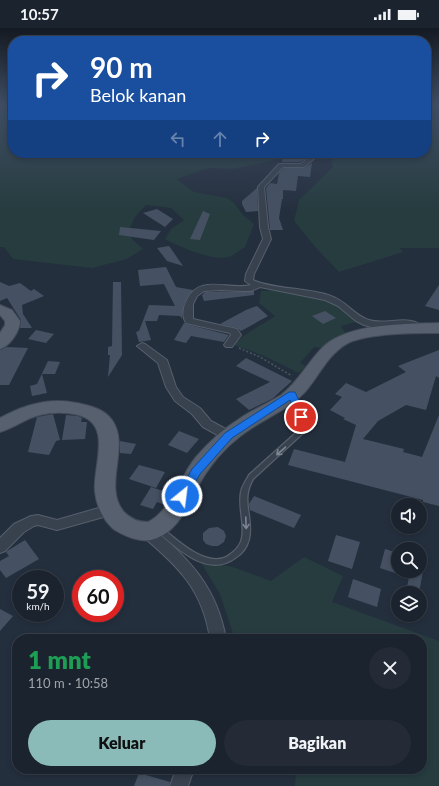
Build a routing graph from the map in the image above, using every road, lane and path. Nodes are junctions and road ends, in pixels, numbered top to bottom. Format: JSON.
{"nodes":[{"id":1,"x":312,"y":158,"type":"edge"},
{"id":2,"x":258,"y":285,"type":"junction"},
{"id":3,"x":0,"y":308,"type":"edge"},
{"id":4,"x":439,"y":328,"type":"edge"},
{"id":5,"x":420,"y":329,"type":"junction"},
{"id":6,"x":0,"y":344,"type":"edge"},
{"id":7,"x":229,"y":345,"type":"joint"},
{"id":8,"x":142,"y":346,"type":"dead end"},
{"id":9,"x":298,"y":388,"type":"junction"},
{"id":10,"x":0,"y":426,"type":"edge"},
{"id":11,"x":229,"y":436,"type":"junction"},
{"id":12,"x":109,"y":510,"type":"junction"},
{"id":13,"x":152,"y":530,"type":"junction"},
{"id":14,"x":0,"y":547,"type":"edge"},
{"id":15,"x":217,"y":634,"type":"edge"},
{"id":16,"x":183,"y":774,"type":"edge"},
{"id":17,"x":179,"y":786,"type":"edge"}],
"edges":[{"from":1,"to":2,"type":"street"},
{"from":2,"to":5,"type":"street"},
{"from":2,"to":7,"type":"street"},
{"from":3,"to":6,"type":"main road"},
{"from":4,"to":5,"type":"main road"},
{"from":5,"to":9,"type":"main road"},
{"from":7,"to":9,"type":"path"},
{"from":8,"to":11,"type":"street"},
{"from":9,"to":11,"type":"main road"},
{"from":9,"to":13,"type":"lane","one_way":true},
{"from":10,"to":12,"type":"main road"},
{"from":11,"to":13,"type":"main road"},
{"from":12,"to":13,"type":"main road"},
{"from":12,"to":14,"type":"street"},
{"from":13,"to":15,"type":"street"},
{"from":16,"to":17,"type":"street"}]}
